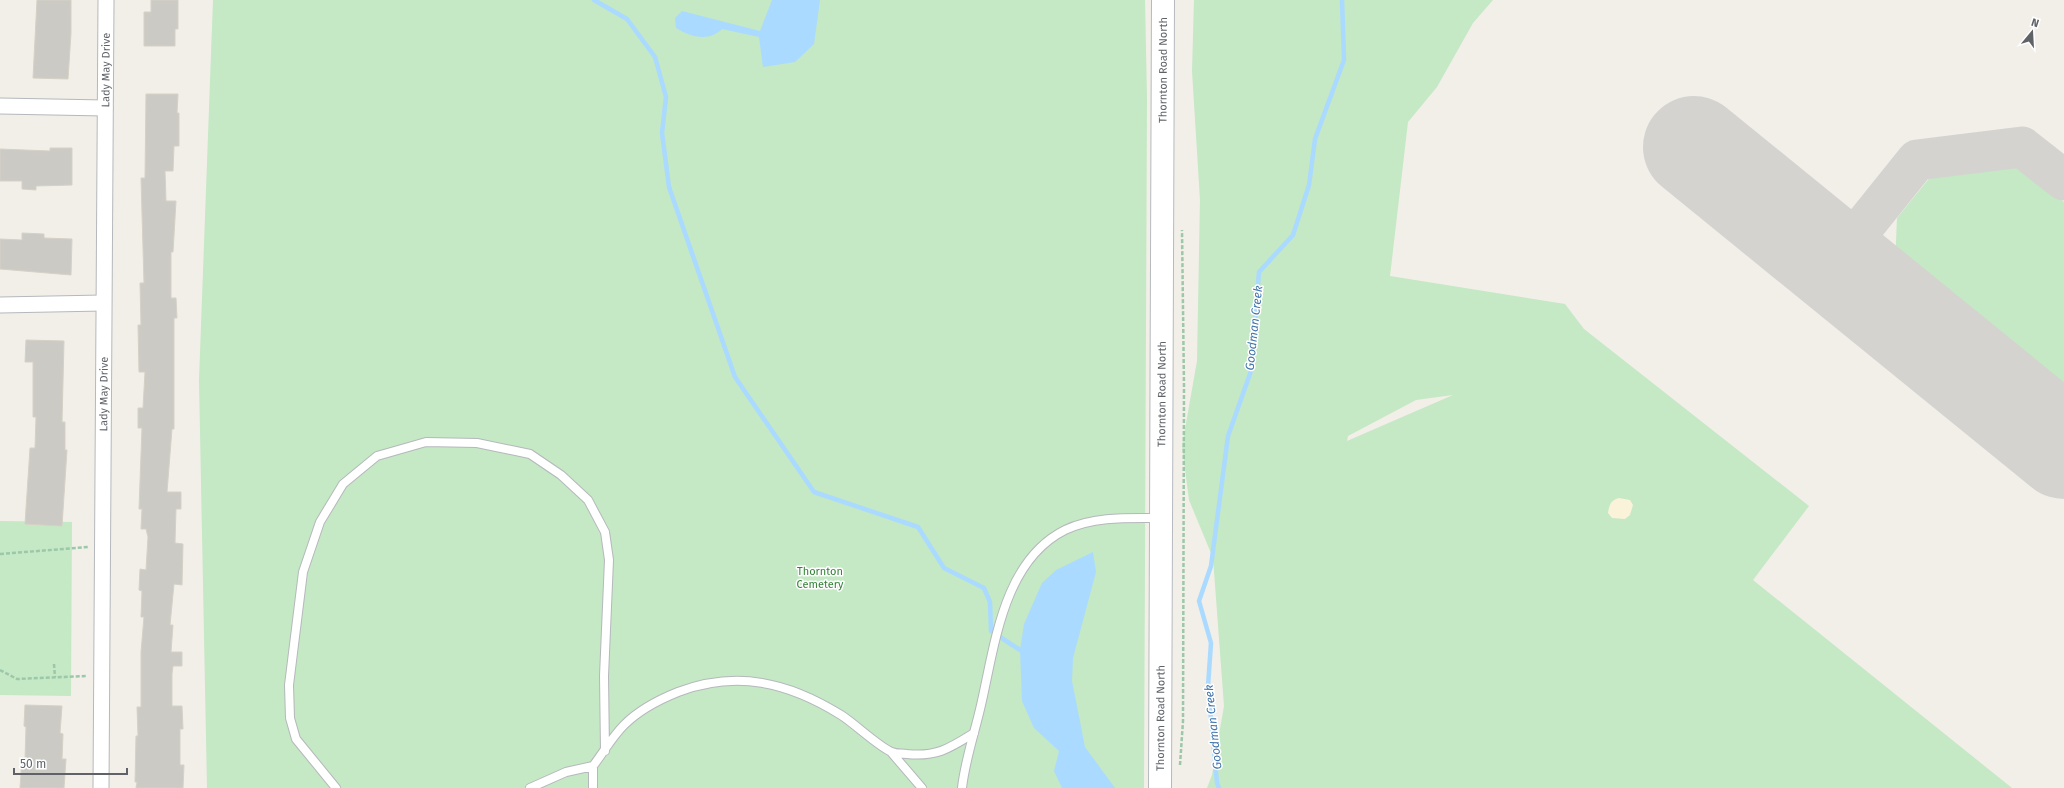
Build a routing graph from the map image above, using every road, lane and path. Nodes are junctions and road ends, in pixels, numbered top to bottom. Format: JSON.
{"nodes":[{"id":1,"x":106,"y":0,"type":"edge"},
{"id":2,"x":1163,"y":0,"type":"edge"},
{"id":3,"x":0,"y":106,"type":"edge"},
{"id":4,"x":105,"y":108,"type":"junction"},
{"id":5,"x":1182,"y":222,"type":"dead end"},
{"id":6,"x":103,"y":303,"type":"junction"},
{"id":7,"x":0,"y":305,"type":"edge"},
{"id":8,"x":1162,"y":518,"type":"junction"},
{"id":9,"x":102,"y":545,"type":"junction"},
{"id":10,"x":0,"y":554,"type":"edge"},
{"id":11,"x":54,"y":664,"type":"dead end"},
{"id":12,"x":0,"y":670,"type":"edge"},
{"id":13,"x":101,"y":675,"type":"junction"},
{"id":14,"x":55,"y":677,"type":"junction"},
{"id":15,"x":974,"y":733,"type":"junction"},
{"id":16,"x":604,"y":751,"type":"junction"},
{"id":17,"x":892,"y":752,"type":"junction"},
{"id":18,"x":593,"y":766,"type":"junction"},
{"id":19,"x":1180,"y":770,"type":"dead end"},
{"id":20,"x":101,"y":788,"type":"edge"},
{"id":21,"x":336,"y":788,"type":"edge"},
{"id":22,"x":530,"y":788,"type":"edge"},
{"id":23,"x":593,"y":788,"type":"edge"},
{"id":24,"x":922,"y":788,"type":"edge"},
{"id":25,"x":962,"y":788,"type":"edge"},
{"id":26,"x":1160,"y":788,"type":"edge"}],
"edges":[{"from":1,"to":4,"type":"street","name":"Lady May Drive"},
{"from":2,"to":8,"type":"main road","name":"Thornton Road North"},
{"from":3,"to":4,"type":"street"},
{"from":4,"to":6,"type":"street","name":"Lady May Drive"},
{"from":5,"to":19,"type":"path"},
{"from":6,"to":7,"type":"street"},
{"from":6,"to":9,"type":"street","name":"Lady May Drive"},
{"from":8,"to":15,"type":"lane"},
{"from":8,"to":26,"type":"main road","name":"Thornton Road North"},
{"from":9,"to":10,"type":"path"},
{"from":9,"to":13,"type":"street","name":"Lady May Drive"},
{"from":11,"to":14,"type":"path"},
{"from":12,"to":14,"type":"path"},
{"from":13,"to":14,"type":"path"},
{"from":13,"to":20,"type":"street","name":"Lady May Drive"},
{"from":15,"to":17,"type":"lane"},
{"from":15,"to":25,"type":"lane"},
{"from":16,"to":17,"type":"lane"},
{"from":16,"to":18,"type":"lane"},
{"from":16,"to":21,"type":"lane"},
{"from":17,"to":24,"type":"lane"},
{"from":18,"to":22,"type":"lane"},
{"from":18,"to":23,"type":"lane"}]}
